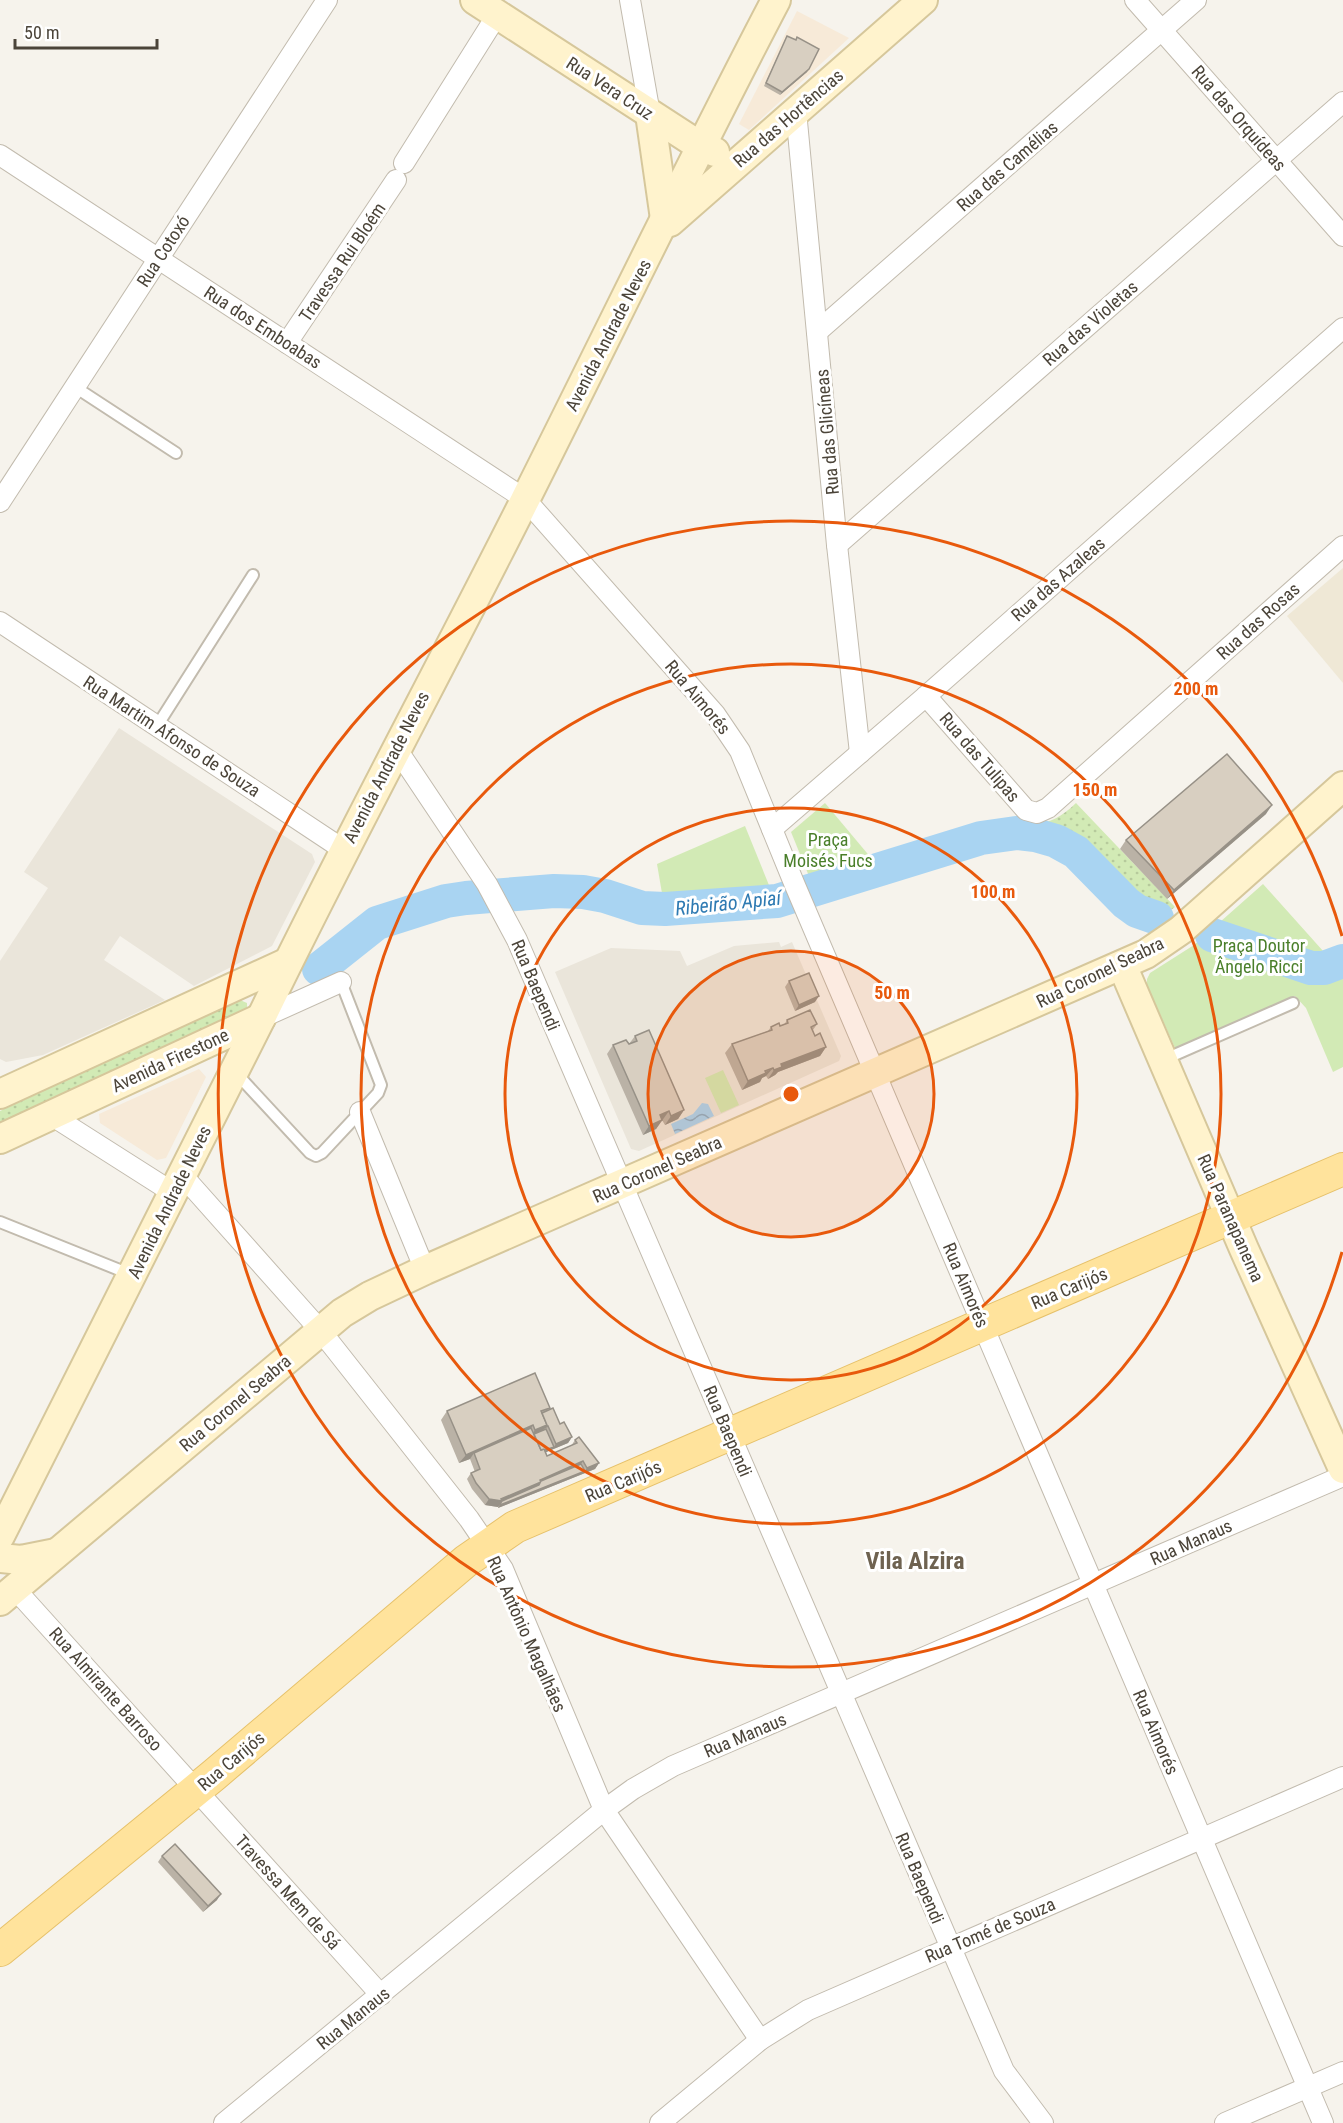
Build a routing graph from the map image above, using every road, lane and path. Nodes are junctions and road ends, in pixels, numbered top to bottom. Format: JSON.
{"nodes":[{"id":1,"x":327,"y":0,"type":"edge"},
{"id":2,"x":630,"y":0,"type":"edge"},
{"id":3,"x":776,"y":0,"type":"edge"},
{"id":4,"x":923,"y":0,"type":"edge"},
{"id":5,"x":1135,"y":0,"type":"edge"},
{"id":6,"x":1196,"y":0,"type":"edge"},
{"id":7,"x":486,"y":7,"type":"edge"},
{"id":8,"x":1161,"y":30,"type":"junction"},
{"id":9,"x":1343,"y":102,"type":"edge"},
{"id":10,"x":796,"y":111,"type":"junction"},
{"id":11,"x":650,"y":114,"type":"junction"},
{"id":12,"x":700,"y":146,"type":"junction"},
{"id":13,"x":752,"y":150,"type":"junction"},
{"id":14,"x":0,"y":155,"type":"edge"},
{"id":15,"x":1276,"y":160,"type":"junction"},
{"id":16,"x":661,"y":229,"type":"junction"},
{"id":17,"x":1343,"y":236,"type":"edge"},
{"id":18,"x":158,"y":259,"type":"junction"},
{"id":19,"x":1343,"y":328,"type":"edge"},
{"id":20,"x":817,"y":332,"type":"junction"},
{"id":21,"x":287,"y":344,"type":"junction"},
{"id":22,"x":75,"y":387,"type":"junction"},
{"id":23,"x":176,"y":453,"type":"dead end"},
{"id":24,"x":525,"y":499,"type":"junction"},
{"id":25,"x":0,"y":502,"type":"edge"},
{"id":26,"x":837,"y":545,"type":"junction"},
{"id":27,"x":1343,"y":546,"type":"edge"},
{"id":28,"x":253,"y":575,"type":"dead end"},
{"id":29,"x":0,"y":622,"type":"edge"},
{"id":30,"x":926,"y":696,"type":"junction"},
{"id":31,"x":157,"y":726,"type":"junction"},
{"id":32,"x":396,"y":748,"type":"junction"},
{"id":33,"x":860,"y":753,"type":"junction"},
{"id":34,"x":1343,"y":786,"type":"edge"},
{"id":35,"x":1037,"y":813,"type":"joint"},
{"id":36,"x":772,"y":829,"type":"junction"},
{"id":37,"x":344,"y":850,"type":"junction"},
{"id":38,"x":288,"y":962,"type":"junction"},
{"id":39,"x":1122,"y":965,"type":"junction"},
{"id":40,"x":341,"y":982,"type":"joint"},
{"id":41,"x":1293,"y":1003,"type":"dead end"},
{"id":42,"x":261,"y":1018,"type":"junction"},
{"id":43,"x":1163,"y":1060,"type":"junction"},
{"id":44,"x":234,"y":1071,"type":"junction"},
{"id":45,"x":875,"y":1074,"type":"junction"},
{"id":46,"x":4,"y":1089,"type":"edge"},
{"id":47,"x":360,"y":1112,"type":"junction"},
{"id":48,"x":51,"y":1115,"type":"junction"},
{"id":49,"x":0,"y":1139,"type":"edge"},
{"id":50,"x":1343,"y":1169,"type":"edge"},
{"id":51,"x":177,"y":1183,"type":"junction"},
{"id":52,"x":621,"y":1184,"type":"junction"},
{"id":53,"x":1231,"y":1218,"type":"junction"},
{"id":54,"x":0,"y":1222,"type":"edge"},
{"id":55,"x":425,"y":1270,"type":"junction"},
{"id":56,"x":132,"y":1275,"type":"junction"},
{"id":57,"x":983,"y":1325,"type":"junction"},
{"id":58,"x":320,"y":1330,"type":"junction"},
{"id":59,"x":729,"y":1434,"type":"junction"},
{"id":60,"x":1343,"y":1469,"type":"edge"},
{"id":61,"x":1343,"y":1476,"type":"edge"},
{"id":62,"x":0,"y":1536,"type":"edge"},
{"id":63,"x":487,"y":1545,"type":"junction"},
{"id":64,"x":56,"y":1553,"type":"junction"},
{"id":65,"x":0,"y":1558,"type":"edge"},
{"id":66,"x":1093,"y":1585,"type":"junction"},
{"id":67,"x":8,"y":1595,"type":"edge"},
{"id":68,"x":841,"y":1694,"type":"junction"},
{"id":69,"x":1343,"y":1778,"type":"edge"},
{"id":70,"x":196,"y":1790,"type":"junction"},
{"id":71,"x":604,"y":1810,"type":"junction"},
{"id":72,"x":1202,"y":1839,"type":"junction"},
{"id":73,"x":950,"y":1948,"type":"junction"},
{"id":74,"x":0,"y":1950,"type":"edge"},
{"id":75,"x":381,"y":1995,"type":"junction"},
{"id":76,"x":760,"y":2040,"type":"junction"},
{"id":77,"x":1343,"y":2072,"type":"edge"},
{"id":78,"x":1307,"y":2088,"type":"junction"},
{"id":79,"x":224,"y":2123,"type":"edge"},
{"id":80,"x":660,"y":2123,"type":"edge"},
{"id":81,"x":1043,"y":2123,"type":"edge"},
{"id":82,"x":1225,"y":2123,"type":"edge"},
{"id":83,"x":1323,"y":2123,"type":"edge"}],
"edges":[{"from":1,"to":18,"type":"street","name":"Rua Cotoxó"},
{"from":2,"to":11,"type":"street"},
{"from":3,"to":12,"type":"main road","name":"Avenida Andrade Neves"},
{"from":4,"to":10,"type":"main road","name":"Rua das Hortências"},
{"from":5,"to":8,"type":"street","name":"Rua das Orquídeas"},
{"from":6,"to":8,"type":"street","name":"Rua das Camélias"},
{"from":7,"to":11,"type":"main road","name":"Rua Vera Cruz"},
{"from":7,"to":21,"type":"street","name":"Travessa Rui Bloém"},
{"from":8,"to":15,"type":"street","name":"Rua das Orquídeas"},
{"from":8,"to":20,"type":"street","name":"Rua das Camélias"},
{"from":9,"to":15,"type":"street","name":"Rua das Violetas"},
{"from":10,"to":13,"type":"main road","name":"Rua das Hortências"},
{"from":10,"to":20,"type":"street","name":"Rua das Glicíneas"},
{"from":11,"to":12,"type":"main road","name":"Rua Vera Cruz"},
{"from":11,"to":16,"type":"main road"},
{"from":12,"to":13,"type":"main road","name":"Rua Vera Cruz"},
{"from":12,"to":16,"type":"main road","name":"Avenida Andrade Neves"},
{"from":13,"to":16,"type":"main road","name":"Rua das Hortências"},
{"from":14,"to":18,"type":"street","name":"Rua dos Emboabas"},
{"from":15,"to":17,"type":"street","name":"Rua das Orquídeas"},
{"from":15,"to":26,"type":"street","name":"Rua das Violetas"},
{"from":16,"to":24,"type":"main road","name":"Avenida Andrade Neves"},
{"from":18,"to":21,"type":"street","name":"Rua dos Emboabas"},
{"from":18,"to":22,"type":"street","name":"Rua Cotoxó"},
{"from":19,"to":30,"type":"street","name":"Rua das Azaleas"},
{"from":20,"to":26,"type":"street","name":"Rua das Glicíneas"},
{"from":21,"to":24,"type":"street","name":"Rua dos Emboabas"},
{"from":22,"to":23,"type":"lane"},
{"from":22,"to":25,"type":"street","name":"Rua Cotoxó"},
{"from":24,"to":32,"type":"main road","name":"Avenida Andrade Neves"},
{"from":24,"to":36,"type":"street","name":"Rua Aimorés"},
{"from":26,"to":33,"type":"street","name":"Rua das Glicíneas"},
{"from":27,"to":35,"type":"street","name":"Rua das Rosas"},
{"from":28,"to":31,"type":"lane"},
{"from":29,"to":31,"type":"street","name":"Rua Martim Afonso de Souza"},
{"from":30,"to":33,"type":"street","name":"Rua das Azaleas"},
{"from":30,"to":35,"type":"street","name":"Rua das Tulipas"},
{"from":31,"to":37,"type":"street","name":"Rua Martim Afonso de Souza"},
{"from":32,"to":37,"type":"main road","name":"Avenida Andrade Neves"},
{"from":32,"to":52,"type":"street","name":"Rua Baependi"},
{"from":33,"to":36,"type":"street","name":"Rua das Azaleas"},
{"from":34,"to":39,"type":"main road","name":"Rua Coronel Seabra"},
{"from":36,"to":45,"type":"street","name":"Rua Aimorés"},
{"from":37,"to":38,"type":"main road","name":"Avenida Andrade Neves"},
{"from":38,"to":42,"type":"main road","name":"Avenida Andrade Neves"},
{"from":38,"to":46,"type":"main road"},
{"from":39,"to":43,"type":"main road","name":"Rua Paranapanema"},
{"from":39,"to":45,"type":"main road","name":"Rua Coronel Seabra"},
{"from":40,"to":42,"type":"street","name":"Avenida Firestone"},
{"from":40,"to":47,"type":"lane"},
{"from":41,"to":43,"type":"lane"},
{"from":42,"to":44,"type":"main road","name":"Avenida Andrade Neves"},
{"from":42,"to":48,"type":"main road","name":"Avenida Firestone"},
{"from":43,"to":53,"type":"main road","name":"Rua Paranapanema"},
{"from":44,"to":47,"type":"lane"},
{"from":44,"to":51,"type":"main road","name":"Avenida Andrade Neves"},
{"from":45,"to":52,"type":"main road","name":"Rua Coronel Seabra"},
{"from":45,"to":57,"type":"street","name":"Rua Aimorés"},
{"from":47,"to":55,"type":"street"},
{"from":48,"to":49,"type":"main road","name":"Avenida Firestone"},
{"from":48,"to":51,"type":"street","name":"Rua Antônio Magalhães"},
{"from":50,"to":53,"type":"main road","name":"Rua Carijós"},
{"from":51,"to":56,"type":"main road","name":"Avenida Andrade Neves"},
{"from":51,"to":58,"type":"street","name":"Rua Antônio Magalhães"},
{"from":52,"to":55,"type":"main road","name":"Rua Coronel Seabra"},
{"from":52,"to":59,"type":"street","name":"Rua Baependi"},
{"from":53,"to":57,"type":"main road","name":"Rua Carijós"},
{"from":53,"to":60,"type":"main road","name":"Rua Paranapanema"},
{"from":54,"to":56,"type":"lane"},
{"from":55,"to":58,"type":"main road","name":"Rua Coronel Seabra"},
{"from":56,"to":62,"type":"main road","name":"Avenida Andrade Neves"},
{"from":57,"to":59,"type":"main road","name":"Rua Carijós"},
{"from":57,"to":66,"type":"street","name":"Rua Aimorés"},
{"from":58,"to":63,"type":"street","name":"Rua Antônio Magalhães"},
{"from":58,"to":64,"type":"main road","name":"Rua Coronel Seabra"},
{"from":59,"to":63,"type":"main road","name":"Rua Carijós"},
{"from":59,"to":68,"type":"street","name":"Rua Baependi"},
{"from":61,"to":66,"type":"street","name":"Rua Manaus"},
{"from":63,"to":70,"type":"main road","name":"Rua Carijós"},
{"from":63,"to":71,"type":"street","name":"Rua Antônio Magalhães"},
{"from":64,"to":65,"type":"main road"},
{"from":64,"to":67,"type":"main road","name":"Rua Coronel Seabra"},
{"from":66,"to":68,"type":"street","name":"Rua Manaus"},
{"from":66,"to":72,"type":"street","name":"Rua Aimorés"},
{"from":67,"to":70,"type":"street","name":"Rua Almirante Barroso"},
{"from":68,"to":71,"type":"street","name":"Rua Manaus"},
{"from":68,"to":73,"type":"street","name":"Rua Baependi"},
{"from":69,"to":72,"type":"street","name":"Rua Tomé de Souza"},
{"from":70,"to":74,"type":"main road","name":"Rua Carijós"},
{"from":70,"to":75,"type":"street","name":"Travessa Mem de Sá"},
{"from":71,"to":75,"type":"street","name":"Rua Manaus"},
{"from":71,"to":76,"type":"street","name":"Rua Antônio Magalhães"},
{"from":72,"to":73,"type":"street","name":"Rua Tomé de Souza"},
{"from":72,"to":78,"type":"street","name":"Rua Aimorés"},
{"from":73,"to":76,"type":"street","name":"Rua Tomé de Souza"},
{"from":73,"to":81,"type":"street","name":"Rua Baependi"},
{"from":75,"to":79,"type":"street","name":"Rua Manaus"},
{"from":76,"to":80,"type":"street","name":"Rua Tomé de Souza"},
{"from":77,"to":78,"type":"street"},
{"from":78,"to":82,"type":"street"},
{"from":78,"to":83,"type":"street","name":"Rua Aimorés"}]}
